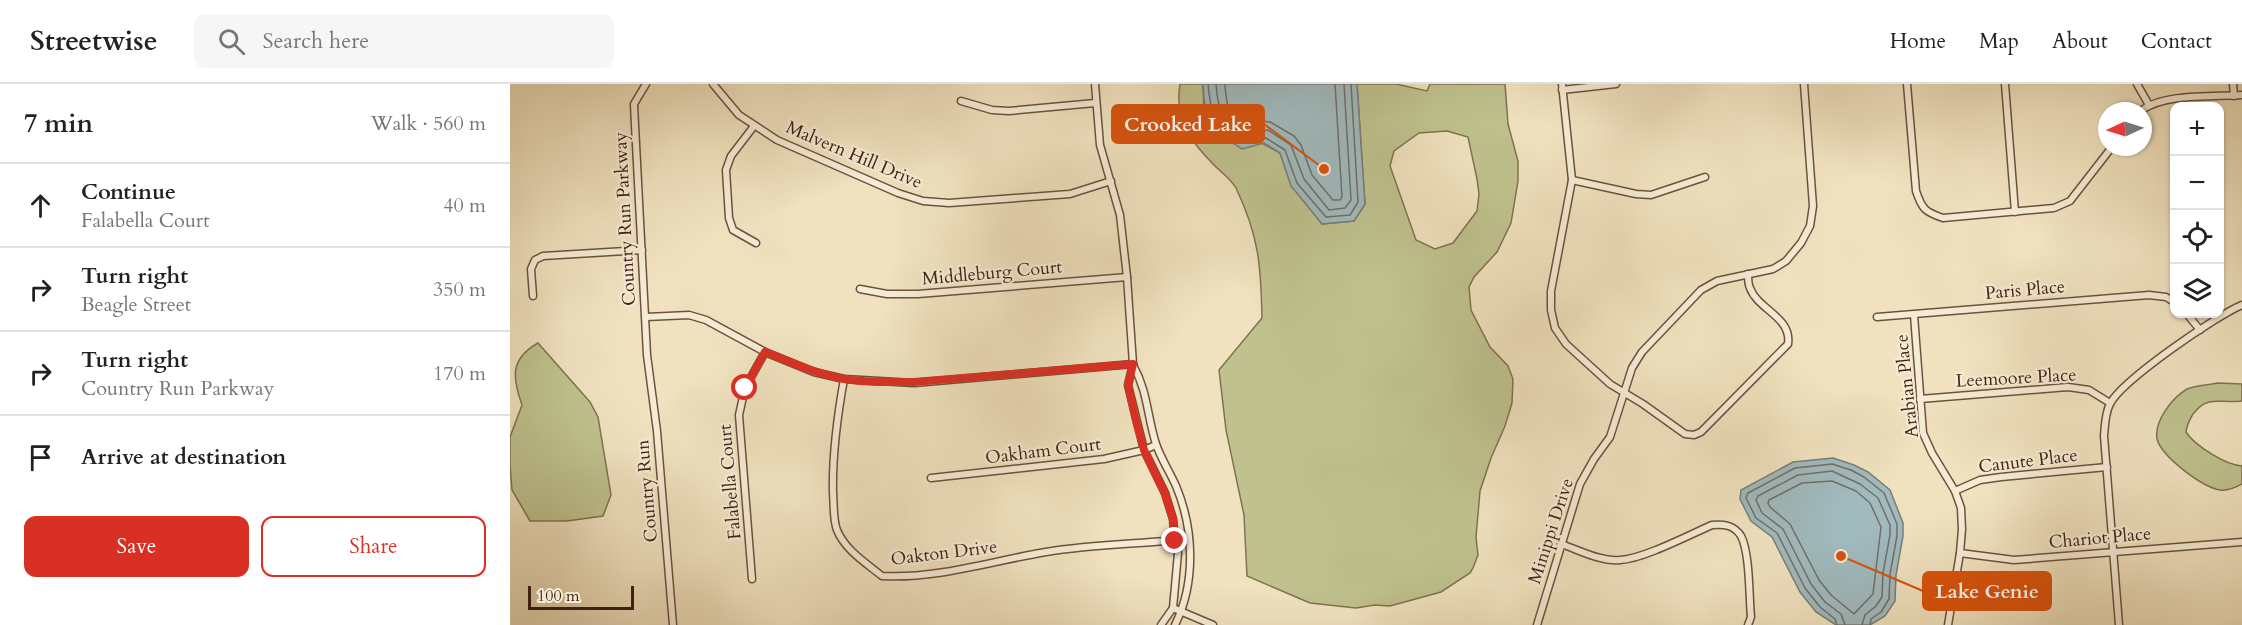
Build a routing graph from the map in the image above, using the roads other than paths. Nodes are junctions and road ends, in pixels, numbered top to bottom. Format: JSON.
{"nodes":[{"id":1,"x":646,"y":84,"type":"edge"},
{"id":2,"x":713,"y":84,"type":"edge"},
{"id":3,"x":1095,"y":84,"type":"edge"},
{"id":4,"x":1616,"y":84,"type":"edge"},
{"id":5,"x":1804,"y":84,"type":"edge"},
{"id":6,"x":1907,"y":84,"type":"edge"},
{"id":7,"x":2005,"y":84,"type":"edge"},
{"id":8,"x":2137,"y":84,"type":"edge"},
{"id":9,"x":2233,"y":84,"type":"edge"},
{"id":10,"x":1562,"y":87,"type":"edge"},
{"id":11,"x":2242,"y":95,"type":"edge"},
{"id":12,"x":2234,"y":96,"type":"junction"},
{"id":13,"x":961,"y":101,"type":"dead end"},
{"id":14,"x":2147,"y":102,"type":"edge"},
{"id":15,"x":1095,"y":103,"type":"junction"},
{"id":16,"x":2152,"y":104,"type":"edge"},
{"id":17,"x":754,"y":126,"type":"junction"},
{"id":18,"x":2105,"y":156,"type":"edge"},
{"id":19,"x":1705,"y":177,"type":"dead end"},
{"id":20,"x":1572,"y":180,"type":"junction"},
{"id":21,"x":1111,"y":182,"type":"junction"},
{"id":22,"x":2015,"y":212,"type":"junction"},
{"id":23,"x":756,"y":243,"type":"dead end"},
{"id":24,"x":642,"y":250,"type":"junction"},
{"id":25,"x":1748,"y":274,"type":"junction"},
{"id":26,"x":1127,"y":277,"type":"junction"},
{"id":27,"x":860,"y":289,"type":"dead end"},
{"id":28,"x":533,"y":296,"type":"dead end"},
{"id":29,"x":2170,"y":299,"type":"edge"},
{"id":30,"x":2242,"y":305,"type":"edge"},
{"id":31,"x":1914,"y":315,"type":"junction"},
{"id":32,"x":646,"y":317,"type":"junction"},
{"id":33,"x":1877,"y":317,"type":"dead end"},
{"id":34,"x":2190,"y":318,"type":"edge"},
{"id":35,"x":2200,"y":330,"type":"junction"},
{"id":36,"x":765,"y":352,"type":"junction"},
{"id":37,"x":647,"y":355,"type":"joint"},
{"id":38,"x":1133,"y":364,"type":"junction"},
{"id":39,"x":844,"y":379,"type":"junction"},
{"id":40,"x":1623,"y":393,"type":"junction"},
{"id":41,"x":1920,"y":399,"type":"junction"},
{"id":42,"x":2110,"y":403,"type":"junction"},
{"id":43,"x":1156,"y":445,"type":"junction"},
{"id":44,"x":1144,"y":450,"type":"junction"},
{"id":45,"x":2107,"y":468,"type":"junction"},
{"id":46,"x":931,"y":478,"type":"dead end"},
{"id":47,"x":1955,"y":491,"type":"junction"},
{"id":48,"x":1189,"y":540,"type":"junction"},
{"id":49,"x":1175,"y":541,"type":"junction"},
{"id":50,"x":2242,"y":542,"type":"edge"},
{"id":51,"x":1561,"y":544,"type":"junction"},
{"id":52,"x":2113,"y":551,"type":"junction"},
{"id":53,"x":1960,"y":553,"type":"junction"},
{"id":54,"x":752,"y":579,"type":"dead end"},
{"id":55,"x":1173,"y":609,"type":"junction"},
{"id":56,"x":1182,"y":612,"type":"junction"},
{"id":57,"x":673,"y":625,"type":"edge"},
{"id":58,"x":1161,"y":625,"type":"edge"},
{"id":59,"x":1175,"y":625,"type":"edge"},
{"id":60,"x":1213,"y":625,"type":"edge"},
{"id":61,"x":1537,"y":625,"type":"edge"},
{"id":62,"x":1748,"y":625,"type":"edge"},
{"id":63,"x":1948,"y":625,"type":"edge"},
{"id":64,"x":2119,"y":625,"type":"edge"}],
"edges":[{"from":1,"to":24,"type":"street","name":"Country Run Parkway"},
{"from":2,"to":17,"type":"street","name":"Malvern Hill Drive"},
{"from":3,"to":15,"type":"street"},
{"from":4,"to":10,"type":"street"},
{"from":5,"to":25,"type":"street","name":"Minippi Drive"},
{"from":6,"to":22,"type":"street"},
{"from":7,"to":22,"type":"street"},
{"from":8,"to":14,"type":"street"},
{"from":9,"to":12,"type":"street"},
{"from":10,"to":20,"type":"street"},
{"from":11,"to":12,"type":"street"},
{"from":12,"to":16,"type":"street"},
{"from":13,"to":15,"type":"street"},
{"from":15,"to":21,"type":"street"},
{"from":17,"to":21,"type":"street","name":"Malvern Hill Drive"},
{"from":17,"to":23,"type":"street"},
{"from":18,"to":22,"type":"street"},
{"from":19,"to":20,"type":"street"},
{"from":20,"to":40,"type":"street"},
{"from":21,"to":26,"type":"street"},
{"from":24,"to":28,"type":"street"},
{"from":24,"to":32,"type":"street","name":"Country Run Parkway"},
{"from":25,"to":40,"type":"street","name":"Minippi Drive"},
{"from":25,"to":40,"type":"street"},
{"from":26,"to":27,"type":"street","name":"Middleburg Court"},
{"from":26,"to":38,"type":"street"},
{"from":29,"to":31,"type":"street","name":"Paris Place"},
{"from":30,"to":35,"type":"street"},
{"from":31,"to":33,"type":"street","name":"Paris Place"},
{"from":31,"to":41,"type":"street","name":"Arabian Place"},
{"from":32,"to":36,"type":"street"},
{"from":32,"to":37,"type":"street","name":"Country Run Parkway"},
{"from":34,"to":35,"type":"street"},
{"from":35,"to":42,"type":"street"},
{"from":36,"to":39,"type":"street"},
{"from":36,"to":54,"type":"street","name":"Falabella Court"},
{"from":37,"to":57,"type":"street","name":"Country Run"},
{"from":38,"to":39,"type":"street"},
{"from":38,"to":43,"type":"street"},
{"from":38,"to":44,"type":"street"},
{"from":39,"to":49,"type":"street","name":"Oakton Drive"},
{"from":40,"to":51,"type":"street","name":"Minippi Drive"},
{"from":41,"to":42,"type":"street","name":"Leemoore Place"},
{"from":41,"to":47,"type":"street","name":"Arabian Place"},
{"from":42,"to":45,"type":"street"},
{"from":43,"to":44,"type":"street","name":"Oakham Court"},
{"from":43,"to":48,"type":"street"},
{"from":44,"to":46,"type":"street","name":"Oakham Court"},
{"from":44,"to":49,"type":"street"},
{"from":45,"to":47,"type":"street","name":"Canute Place"},
{"from":45,"to":52,"type":"street"},
{"from":47,"to":53,"type":"street","name":"Arabian Place"},
{"from":48,"to":49,"type":"street","name":"Oakton Drive"},
{"from":48,"to":56,"type":"street"},
{"from":49,"to":55,"type":"street"},
{"from":50,"to":52,"type":"street","name":"Chariot Place"},
{"from":51,"to":61,"type":"street","name":"Minippi Drive"},
{"from":51,"to":62,"type":"street"},
{"from":52,"to":53,"type":"street","name":"Chariot Place"},
{"from":52,"to":64,"type":"street"},
{"from":53,"to":63,"type":"street","name":"Arabian Place"},
{"from":55,"to":56,"type":"street"},
{"from":55,"to":58,"type":"street"},
{"from":56,"to":59,"type":"street"},
{"from":56,"to":60,"type":"street"}]}
